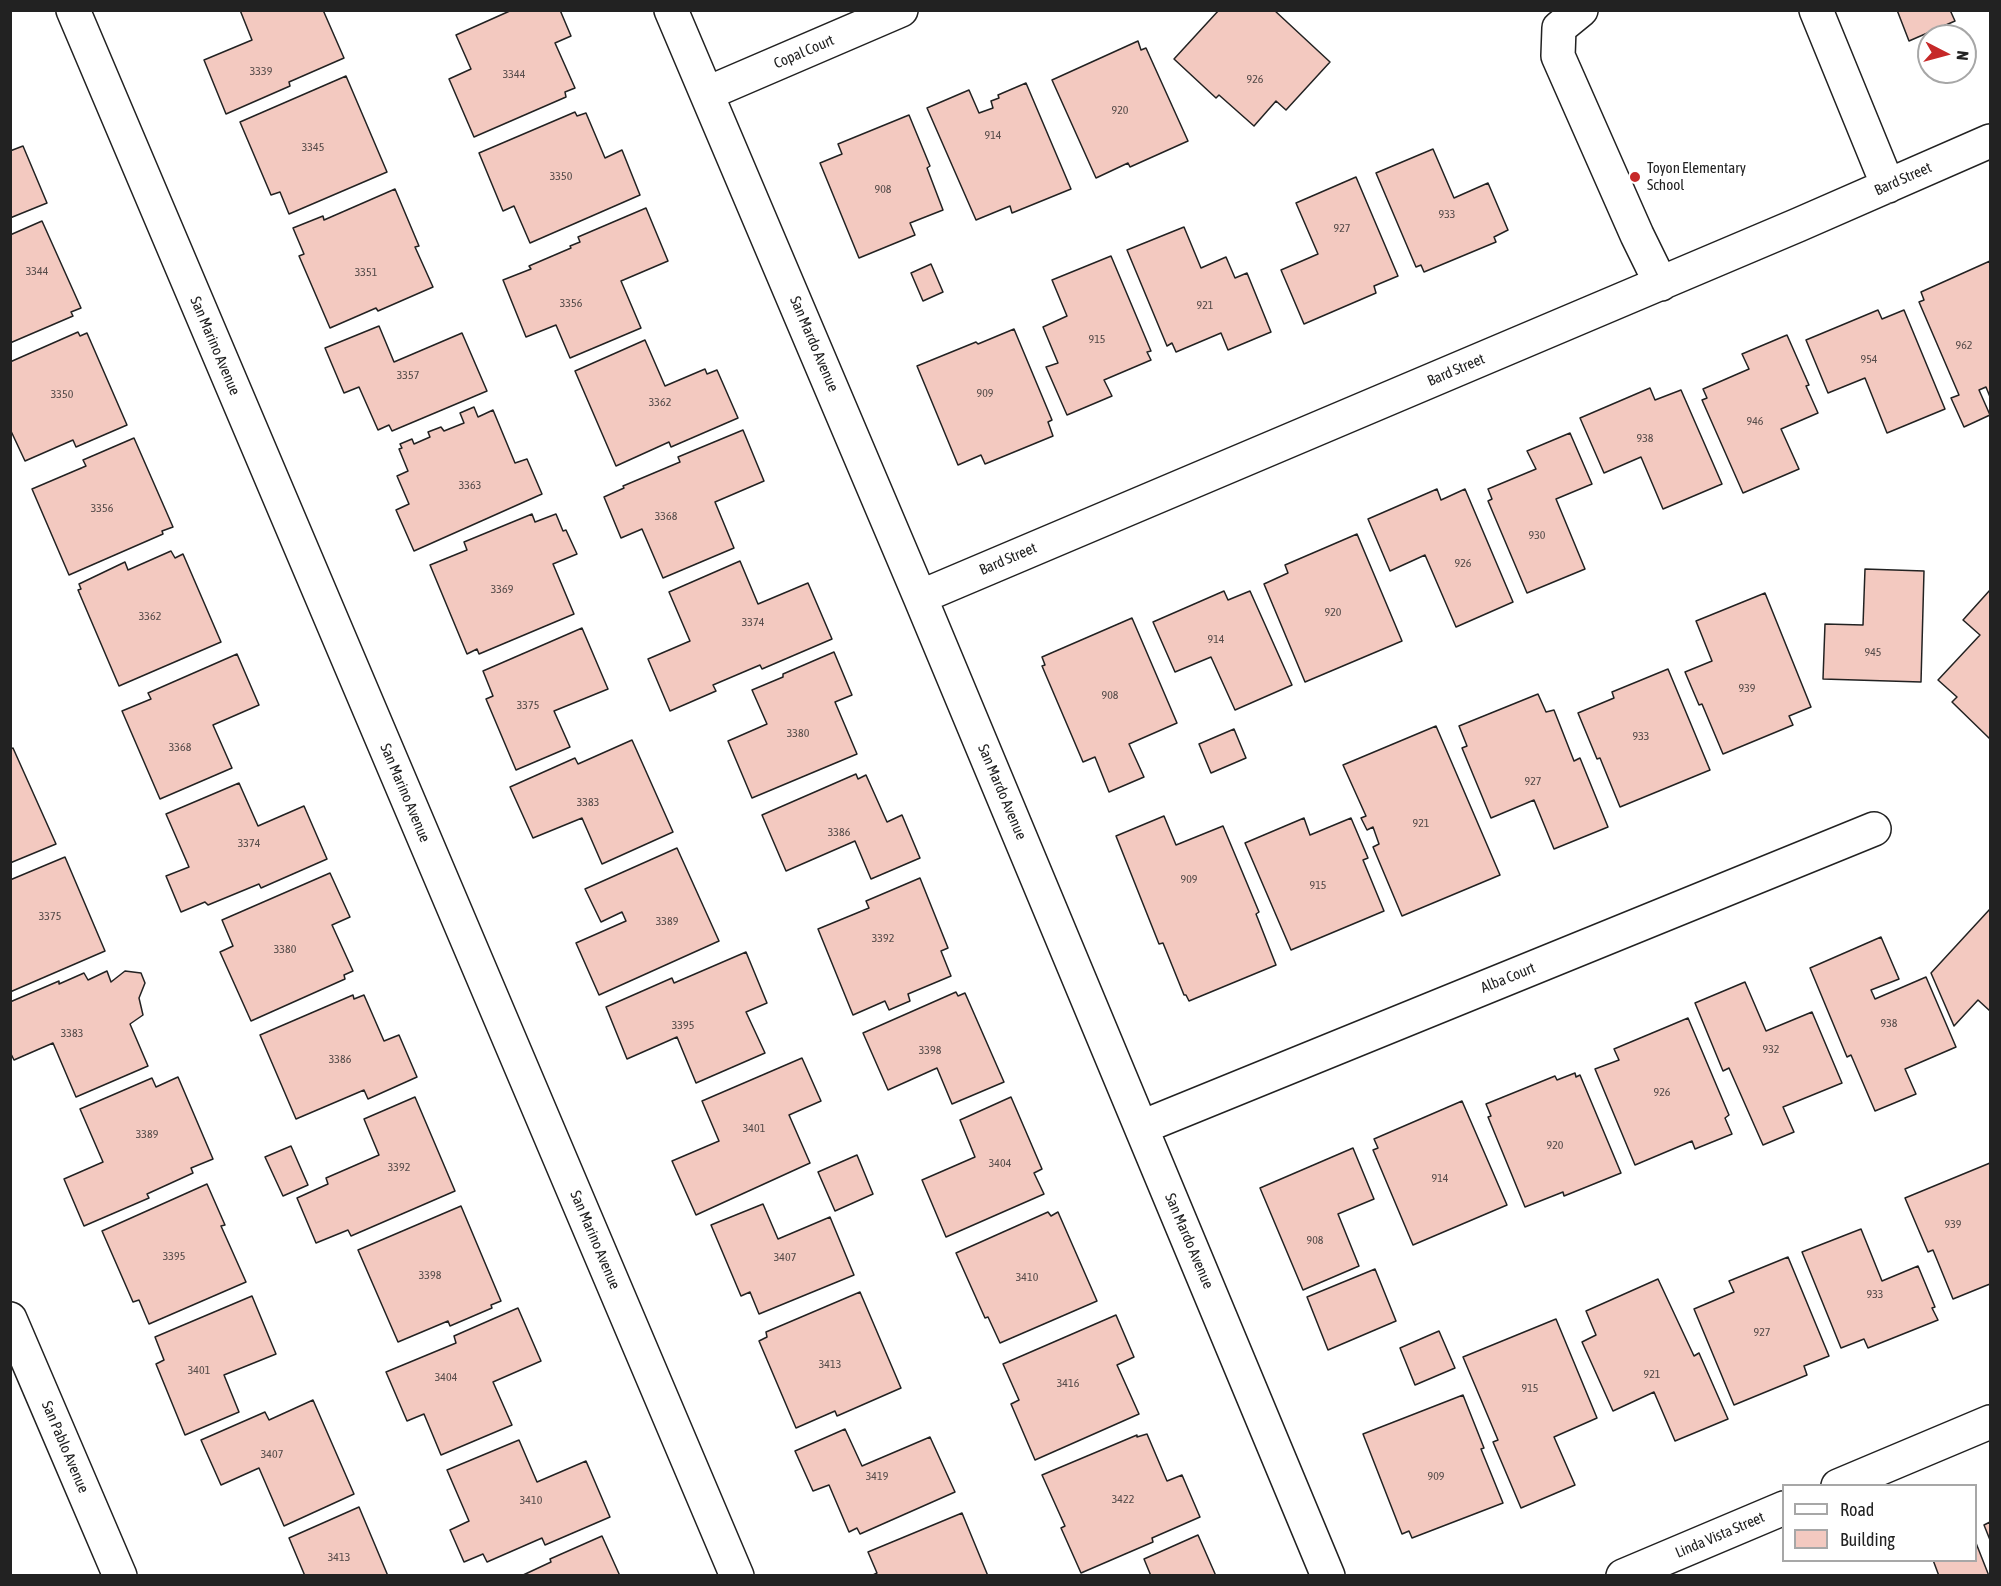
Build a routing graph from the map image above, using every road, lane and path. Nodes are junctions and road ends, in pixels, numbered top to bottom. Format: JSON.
{"nodes":[{"id":1,"x":73,"y":10,"type":"edge"},
{"id":2,"x":671,"y":10,"type":"edge"},
{"id":3,"x":901,"y":10,"type":"edge"},
{"id":4,"x":1581,"y":10,"type":"edge"},
{"id":5,"x":1816,"y":10,"type":"edge"},
{"id":6,"x":708,"y":93,"type":"junction"},
{"id":7,"x":1990,"y":141,"type":"edge"},
{"id":8,"x":1888,"y":186,"type":"junction"},
{"id":9,"x":1661,"y":284,"type":"junction"},
{"id":10,"x":920,"y":597,"type":"junction"},
{"id":11,"x":1874,"y":829,"type":"dead end"},
{"id":12,"x":1142,"y":1127,"type":"junction"},
{"id":13,"x":10,"y":1318,"type":"edge"},
{"id":14,"x":1990,"y":1422,"type":"edge"},
{"id":15,"x":1840,"y":1484,"type":"edge"},
{"id":16,"x":1782,"y":1509,"type":"edge"},
{"id":17,"x":120,"y":1575,"type":"edge"},
{"id":18,"x":737,"y":1575,"type":"edge"},
{"id":19,"x":1328,"y":1575,"type":"edge"},
{"id":20,"x":1623,"y":1575,"type":"edge"}],
"edges":[{"from":1,"to":18,"type":"street","name":"San Marino Avenue"},
{"from":2,"to":6,"type":"street","name":"San Mardo Avenue"},
{"from":3,"to":6,"type":"street","name":"Copal Court"},
{"from":4,"to":9,"type":"street"},
{"from":5,"to":8,"type":"street"},
{"from":6,"to":10,"type":"street","name":"San Mardo Avenue"},
{"from":7,"to":8,"type":"street","name":"Bard Street"},
{"from":8,"to":9,"type":"street","name":"Bard Street"},
{"from":9,"to":10,"type":"street","name":"Bard Street"},
{"from":10,"to":12,"type":"street","name":"San Mardo Avenue"},
{"from":11,"to":12,"type":"street","name":"Alba Court"},
{"from":12,"to":19,"type":"street","name":"San Mardo Avenue"},
{"from":13,"to":17,"type":"street","name":"San Pablo Avenue"},
{"from":14,"to":15,"type":"street"},
{"from":16,"to":20,"type":"street","name":"Linda Vista Street"}]}
